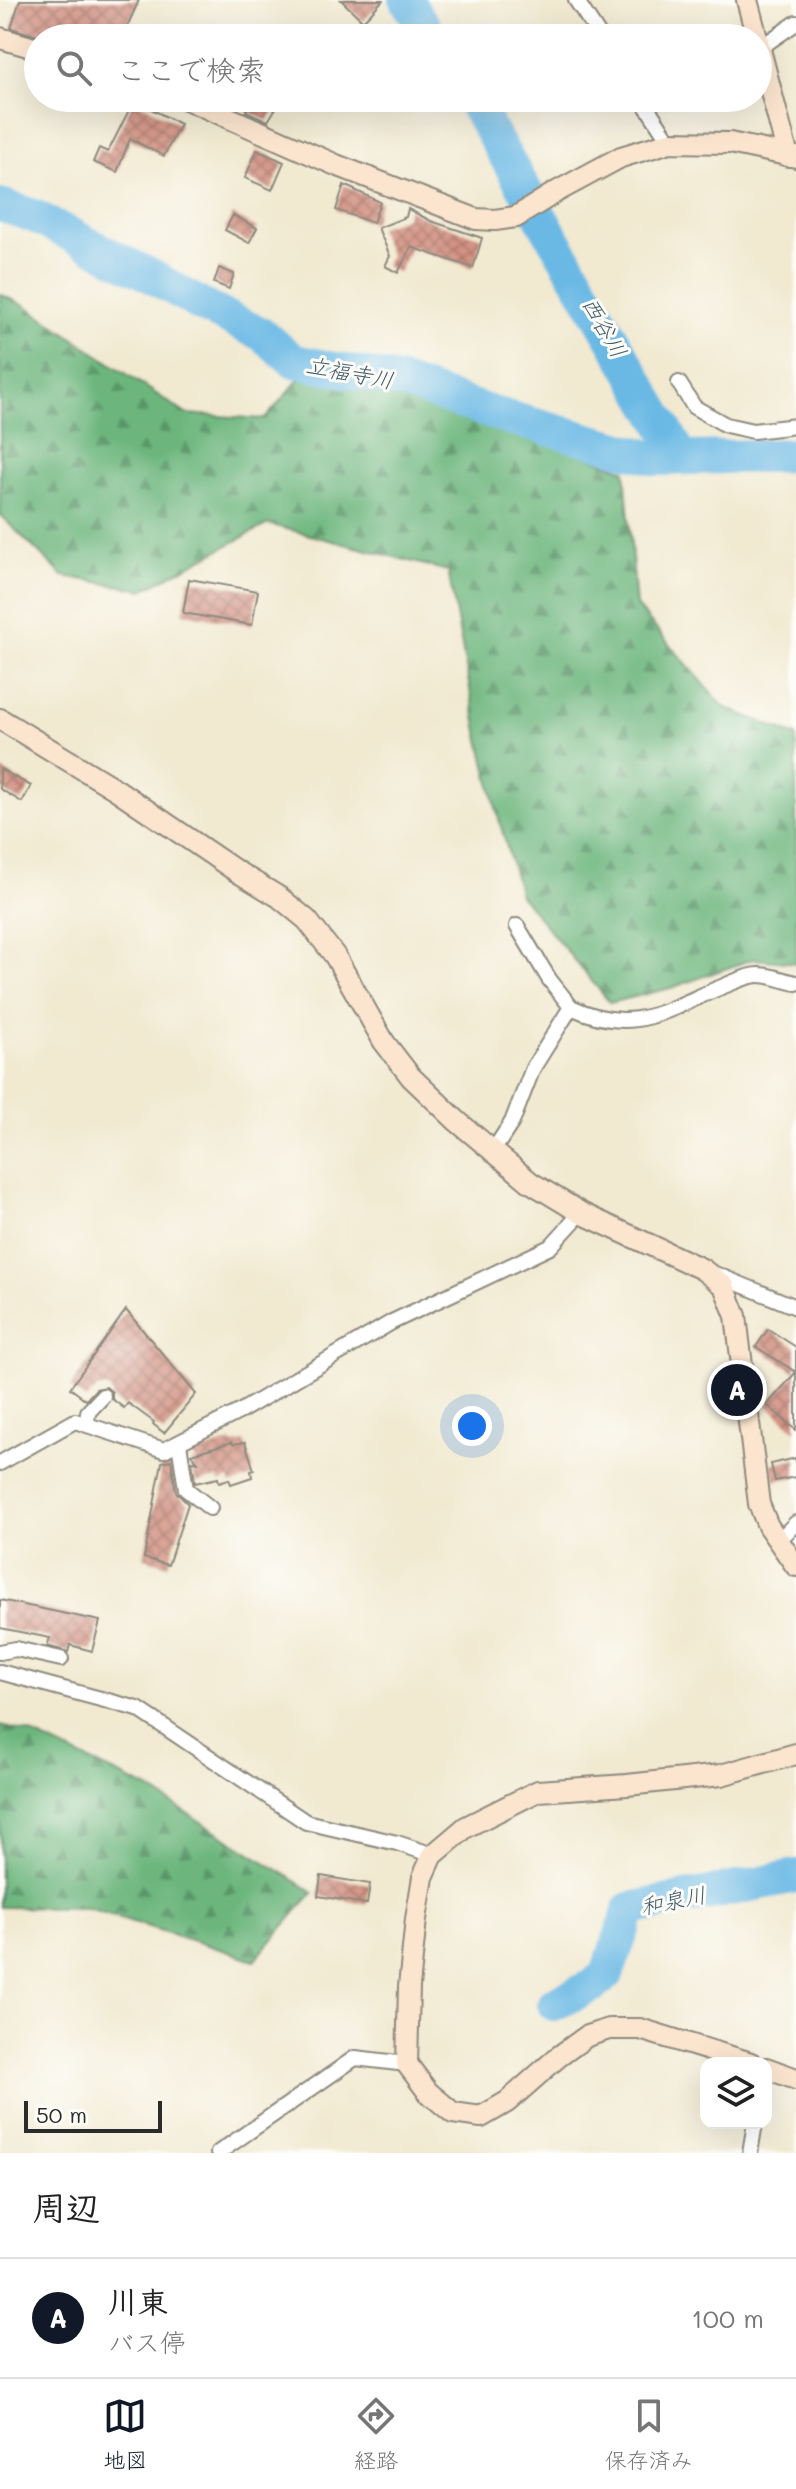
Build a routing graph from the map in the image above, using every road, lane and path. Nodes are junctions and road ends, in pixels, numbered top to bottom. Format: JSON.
{"nodes":[{"id":1,"x":576,"y":0,"type":"edge"},
{"id":2,"x":747,"y":0,"type":"edge"},
{"id":3,"x":796,"y":23,"type":"edge"},
{"id":4,"x":592,"y":24,"type":"edge"},
{"id":5,"x":754,"y":24,"type":"edge"},
{"id":6,"x":0,"y":38,"type":"edge"},
{"id":7,"x":772,"y":39,"type":"edge"},
{"id":8,"x":24,"y":45,"type":"edge"},
{"id":9,"x":772,"y":86,"type":"edge"},
{"id":10,"x":216,"y":112,"type":"edge"},
{"id":11,"x":650,"y":112,"type":"edge"},
{"id":12,"x":670,"y":142,"type":"junction"},
{"id":13,"x":792,"y":156,"type":"edge"},
{"id":14,"x":679,"y":383,"type":"dead end"},
{"id":15,"x":796,"y":426,"type":"edge"},
{"id":16,"x":0,"y":719,"type":"edge"},
{"id":17,"x":517,"y":926,"type":"dead end"},
{"id":18,"x":796,"y":983,"type":"edge"},
{"id":19,"x":571,"y":1007,"type":"junction"},
{"id":20,"x":493,"y":1151,"type":"junction"},
{"id":21,"x":581,"y":1213,"type":"junction"},
{"id":22,"x":702,"y":1269,"type":"junction"},
{"id":23,"x":796,"y":1307,"type":"edge"},
{"id":24,"x":103,"y":1396,"type":"dead end"},
{"id":25,"x":87,"y":1424,"type":"junction"},
{"id":26,"x":179,"y":1443,"type":"junction"},
{"id":27,"x":0,"y":1463,"type":"edge"},
{"id":28,"x":210,"y":1508,"type":"dead end"},
{"id":29,"x":796,"y":1523,"type":"edge"},
{"id":30,"x":778,"y":1541,"type":"junction"},
{"id":31,"x":796,"y":1566,"type":"edge"},
{"id":32,"x":0,"y":1652,"type":"edge"},
{"id":33,"x":61,"y":1659,"type":"dead end"},
{"id":34,"x":0,"y":1672,"type":"edge"},
{"id":35,"x":796,"y":1754,"type":"edge"},
{"id":36,"x":433,"y":1855,"type":"junction"},
{"id":37,"x":731,"y":2057,"type":"edge"},
{"id":38,"x":407,"y":2064,"type":"junction"},
{"id":39,"x":772,"y":2070,"type":"edge"},
{"id":40,"x":796,"y":2079,"type":"edge"},
{"id":41,"x":754,"y":2129,"type":"edge"},
{"id":42,"x":218,"y":2153,"type":"edge"},
{"id":43,"x":750,"y":2153,"type":"edge"}],
"edges":[{"from":1,"to":4,"type":"street"},
{"from":2,"to":5,"type":"street"},
{"from":3,"to":7,"type":"street"},
{"from":6,"to":8,"type":"street"},
{"from":9,"to":13,"type":"street"},
{"from":10,"to":12,"type":"street"},
{"from":11,"to":12,"type":"street"},
{"from":12,"to":13,"type":"street"},
{"from":14,"to":15,"type":"street"},
{"from":16,"to":20,"type":"street"},
{"from":17,"to":19,"type":"street"},
{"from":18,"to":19,"type":"street"},
{"from":19,"to":20,"type":"street"},
{"from":20,"to":21,"type":"street"},
{"from":21,"to":22,"type":"street"},
{"from":21,"to":26,"type":"street"},
{"from":22,"to":23,"type":"street"},
{"from":22,"to":30,"type":"street"},
{"from":24,"to":25,"type":"street"},
{"from":25,"to":26,"type":"street"},
{"from":25,"to":27,"type":"street"},
{"from":26,"to":28,"type":"street"},
{"from":29,"to":30,"type":"street"},
{"from":30,"to":31,"type":"street"},
{"from":32,"to":33,"type":"street"},
{"from":34,"to":36,"type":"street"},
{"from":35,"to":36,"type":"street"},
{"from":36,"to":38,"type":"street"},
{"from":37,"to":38,"type":"street"},
{"from":38,"to":42,"type":"street"},
{"from":39,"to":40,"type":"street"},
{"from":41,"to":43,"type":"street"}]}
